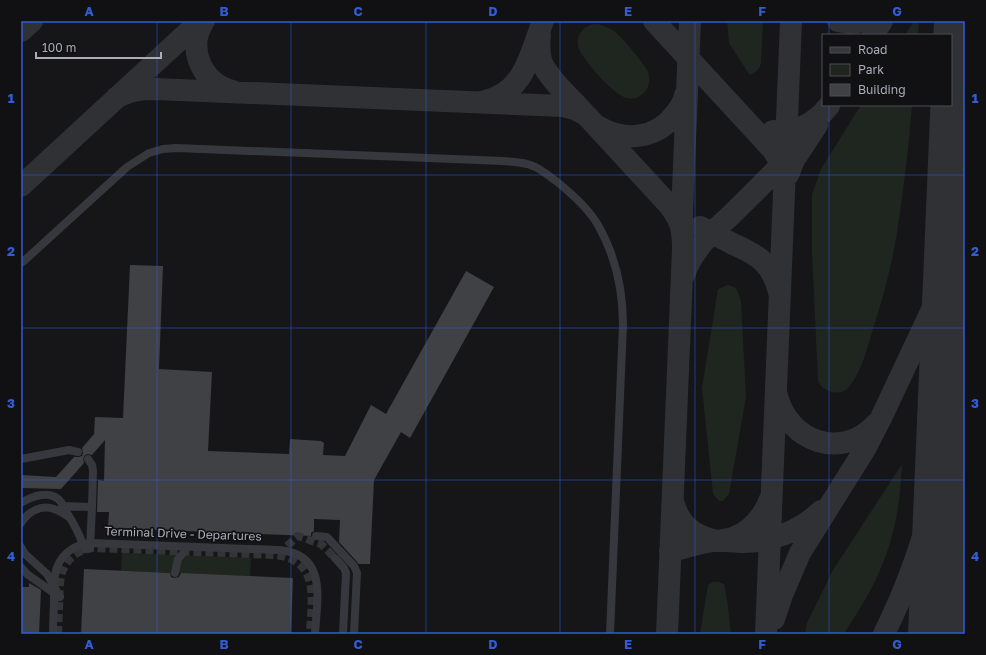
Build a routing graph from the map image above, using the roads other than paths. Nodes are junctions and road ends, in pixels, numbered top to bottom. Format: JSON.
{"nodes":[{"id":1,"x":21,"y":263,"type":"edge"},
{"id":2,"x":78,"y":452,"type":"dead end"},
{"id":3,"x":21,"y":459,"type":"edge"},
{"id":4,"x":88,"y":459,"type":"dead end"},
{"id":5,"x":21,"y":503,"type":"edge"},
{"id":6,"x":62,"y":506,"type":"junction"},
{"id":7,"x":92,"y":506,"type":"junction"},
{"id":8,"x":71,"y":518,"type":"junction"},
{"id":9,"x":21,"y":523,"type":"edge"},
{"id":10,"x":316,"y":536,"type":"dead end"},
{"id":11,"x":21,"y":547,"type":"edge"},
{"id":12,"x":184,"y":552,"type":"dead end"},
{"id":13,"x":335,"y":558,"type":"tunnel mouth"},
{"id":14,"x":21,"y":567,"type":"edge"},
{"id":15,"x":175,"y":573,"type":"dead end"},
{"id":16,"x":53,"y":634,"type":"edge"},
{"id":17,"x":315,"y":634,"type":"edge"},
{"id":18,"x":344,"y":634,"type":"edge"},
{"id":19,"x":354,"y":634,"type":"edge"},
{"id":20,"x":610,"y":634,"type":"edge"}],
"edges":[{"from":1,"to":20,"type":"street"},
{"from":2,"to":3,"type":"street"},
{"from":4,"to":7,"type":"street"},
{"from":5,"to":6,"type":"street"},
{"from":6,"to":7,"type":"street"},
{"from":6,"to":8,"type":"street"},
{"from":7,"to":8,"type":"street"},
{"from":8,"to":9,"type":"street"},
{"from":10,"to":19,"type":"street"},
{"from":11,"to":14,"type":"street"},
{"from":12,"to":15,"type":"street"},
{"from":13,"to":18,"type":"street"},
{"from":16,"to":17,"type":"street","name":"Terminal Drive - Departures","bridge":true}]}
